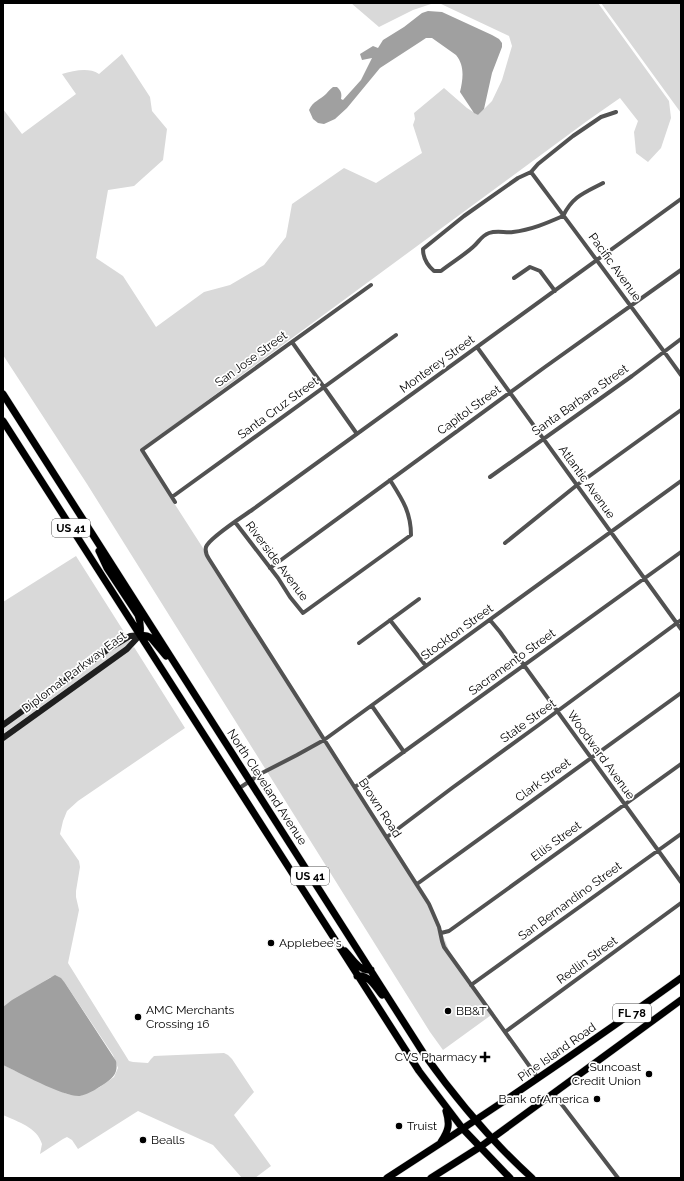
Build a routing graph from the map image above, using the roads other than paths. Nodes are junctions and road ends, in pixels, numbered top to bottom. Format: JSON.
{"nodes":[{"id":1,"x":616,"y":112,"type":"dead end"},
{"id":2,"x":531,"y":172,"type":"junction"},
{"id":3,"x":603,"y":183,"type":"dead end"},
{"id":4,"x":681,"y":199,"type":"edge"},
{"id":5,"x":563,"y":216,"type":"junction"},
{"id":6,"x":597,"y":260,"type":"junction"},
{"id":7,"x":681,"y":270,"type":"edge"},
{"id":8,"x":514,"y":278,"type":"dead end"},
{"id":9,"x":371,"y":285,"type":"dead end"},
{"id":10,"x":555,"y":290,"type":"junction"},
{"id":11,"x":631,"y":306,"type":"junction"},
{"id":12,"x":396,"y":335,"type":"dead end"},
{"id":13,"x":681,"y":339,"type":"edge"},
{"id":14,"x":292,"y":342,"type":"junction"},
{"id":15,"x":477,"y":347,"type":"junction"},
{"id":16,"x":664,"y":352,"type":"junction"},
{"id":17,"x":681,"y":375,"type":"edge"},
{"id":18,"x":323,"y":388,"type":"junction"},
{"id":19,"x":510,"y":393,"type":"junction"},
{"id":20,"x":3,"y":394,"type":"edge"},
{"id":21,"x":681,"y":410,"type":"edge"},
{"id":22,"x":3,"y":421,"type":"edge"},
{"id":23,"x":357,"y":434,"type":"junction"},
{"id":24,"x":544,"y":438,"type":"junction"},
{"id":25,"x":490,"y":477,"type":"dead end"},
{"id":26,"x":390,"y":480,"type":"junction"},
{"id":27,"x":681,"y":481,"type":"edge"},
{"id":28,"x":577,"y":485,"type":"junction"},
{"id":29,"x":172,"y":497,"type":"junction"},
{"id":30,"x":175,"y":502,"type":"dead end"},
{"id":31,"x":80,"y":514,"type":"junction"},
{"id":32,"x":235,"y":522,"type":"junction"},
{"id":33,"x":611,"y":532,"type":"junction"},
{"id":34,"x":505,"y":543,"type":"dead end"},
{"id":35,"x":206,"y":548,"type":"joint"},
{"id":36,"x":681,"y":552,"type":"edge"},
{"id":37,"x":270,"y":568,"type":"junction"},
{"id":38,"x":644,"y":578,"type":"junction"},
{"id":39,"x":419,"y":599,"type":"dead end"},
{"id":40,"x":390,"y":620,"type":"junction"},
{"id":41,"x":490,"y":620,"type":"junction"},
{"id":42,"x":681,"y":620,"type":"edge"},
{"id":43,"x":677,"y":623,"type":"junction"},
{"id":44,"x":681,"y":629,"type":"edge"},
{"id":45,"x":140,"y":635,"type":"junction"},
{"id":46,"x":359,"y":643,"type":"dead end"},
{"id":47,"x":524,"y":665,"type":"junction"},
{"id":48,"x":426,"y":666,"type":"junction"},
{"id":49,"x":185,"y":680,"type":"junction"},
{"id":50,"x":681,"y":693,"type":"edge"},
{"id":51,"x":372,"y":706,"type":"junction"},
{"id":52,"x":558,"y":712,"type":"junction"},
{"id":53,"x":3,"y":725,"type":"edge"},
{"id":54,"x":3,"y":738,"type":"edge"},
{"id":55,"x":324,"y":740,"type":"junction"},
{"id":56,"x":404,"y":752,"type":"junction"},
{"id":57,"x":591,"y":758,"type":"junction"},
{"id":58,"x":681,"y":764,"type":"edge"},
{"id":59,"x":250,"y":781,"type":"junction"},
{"id":60,"x":355,"y":787,"type":"junction"},
{"id":61,"x":238,"y":788,"type":"junction"},
{"id":62,"x":624,"y":804,"type":"junction"},
{"id":63,"x":681,"y":834,"type":"edge"},
{"id":64,"x":387,"y":837,"type":"junction"},
{"id":65,"x":658,"y":850,"type":"junction"},
{"id":66,"x":681,"y":882,"type":"edge"},
{"id":67,"x":417,"y":884,"type":"junction"},
{"id":68,"x":681,"y":903,"type":"edge"},
{"id":69,"x":328,"y":931,"type":"junction"},
{"id":70,"x":441,"y":933,"type":"junction"},
{"id":71,"x":371,"y":970,"type":"junction"},
{"id":72,"x":357,"y":976,"type":"junction"},
{"id":73,"x":681,"y":978,"type":"edge"},
{"id":74,"x":471,"y":985,"type":"junction"},
{"id":75,"x":681,"y":1000,"type":"edge"},
{"id":76,"x":403,"y":1020,"type":"junction"},
{"id":77,"x":505,"y":1032,"type":"junction"},
{"id":78,"x":538,"y":1078,"type":"junction"},
{"id":79,"x":553,"y":1093,"type":"junction"},
{"id":80,"x":445,"y":1106,"type":"junction"},
{"id":81,"x":476,"y":1121,"type":"junction"},
{"id":82,"x":463,"y":1129,"type":"junction"},
{"id":83,"x":491,"y":1138,"type":"junction"},
{"id":84,"x":439,"y":1145,"type":"junction"},
{"id":85,"x":480,"y":1147,"type":"junction"},
{"id":86,"x":387,"y":1178,"type":"edge"},
{"id":87,"x":431,"y":1178,"type":"edge"},
{"id":88,"x":510,"y":1178,"type":"edge"},
{"id":89,"x":532,"y":1178,"type":"edge"},
{"id":90,"x":618,"y":1178,"type":"edge"}],
"edges":[{"from":1,"to":2,"type":"street"},
{"from":2,"to":5,"type":"street","name":"Pacific Avenue"},
{"from":2,"to":5,"type":"street"},
{"from":3,"to":5,"type":"street"},
{"from":4,"to":6,"type":"street","name":"Monterey Street"},
{"from":5,"to":6,"type":"street","name":"Pacific Avenue"},
{"from":6,"to":10,"type":"street","name":"Monterey Street"},
{"from":6,"to":11,"type":"street","name":"Pacific Avenue"},
{"from":7,"to":11,"type":"street","name":"Capitol Street"},
{"from":8,"to":10,"type":"street"},
{"from":9,"to":14,"type":"street","name":"San Jose Street"},
{"from":10,"to":15,"type":"street","name":"Monterey Street"},
{"from":11,"to":16,"type":"street","name":"Pacific Avenue"},
{"from":11,"to":19,"type":"street","name":"Capitol Street"},
{"from":12,"to":18,"type":"street","name":"Santa Cruz Street"},
{"from":13,"to":16,"type":"street","name":"Santa Barbara Street"},
{"from":14,"to":18,"type":"street"},
{"from":14,"to":29,"type":"street","name":"San Jose Street"},
{"from":15,"to":19,"type":"street","name":"Atlantic Avenue"},
{"from":15,"to":23,"type":"street","name":"Monterey Street"},
{"from":16,"to":17,"type":"street","name":"Pacific Avenue"},
{"from":16,"to":24,"type":"street","name":"Santa Barbara Street"},
{"from":18,"to":23,"type":"street"},
{"from":18,"to":29,"type":"street","name":"Santa Cruz Street"},
{"from":19,"to":24,"type":"street","name":"Atlantic Avenue"},
{"from":19,"to":26,"type":"street","name":"Capitol Street"},
{"from":20,"to":31,"type":"main road","name":"North Cleveland Avenue","number":"US 41"},
{"from":21,"to":28,"type":"street"},
{"from":22,"to":45,"type":"main road","name":"North Cleveland Avenue","number":"US 41"},
{"from":23,"to":32,"type":"street","name":"Monterey Street"},
{"from":24,"to":25,"type":"street","name":"Santa Barbara Street"},
{"from":24,"to":28,"type":"street","name":"Atlantic Avenue"},
{"from":26,"to":37,"type":"street","name":"Capitol Street"},
{"from":26,"to":37,"type":"street","name":"Riverside Avenue"},
{"from":27,"to":33,"type":"street","name":"Stockton Street"},
{"from":28,"to":33,"type":"street","name":"Atlantic Avenue"},
{"from":28,"to":34,"type":"street"},
{"from":29,"to":30,"type":"street"},
{"from":31,"to":45,"type":"main road"},
{"from":31,"to":49,"type":"main road","name":"North Cleveland Avenue","number":"US 41"},
{"from":32,"to":35,"type":"street","name":"Monterey Street"},
{"from":32,"to":37,"type":"street","name":"Riverside Avenue"},
{"from":33,"to":38,"type":"street","name":"Atlantic Avenue"},
{"from":33,"to":41,"type":"street","name":"Stockton Street"},
{"from":35,"to":55,"type":"street","name":"Brown Road"},
{"from":36,"to":38,"type":"street","name":"Sacramento Street"},
{"from":38,"to":43,"type":"street","name":"Atlantic Avenue"},
{"from":38,"to":47,"type":"street","name":"Sacramento Street"},
{"from":39,"to":40,"type":"street"},
{"from":40,"to":46,"type":"street"},
{"from":40,"to":48,"type":"street"},
{"from":41,"to":47,"type":"street","name":"Woodward Avenue"},
{"from":41,"to":48,"type":"street","name":"Stockton Street"},
{"from":42,"to":43,"type":"street","name":"State Street"},
{"from":43,"to":44,"type":"street","name":"Atlantic Avenue"},
{"from":43,"to":52,"type":"street","name":"State Street"},
{"from":45,"to":49,"type":"main road"},
{"from":45,"to":53,"type":"main road","name":"Diplomat Parkway East"},
{"from":45,"to":54,"type":"main road","name":"Diplomat Parkway East"},
{"from":45,"to":61,"type":"main road","name":"North Cleveland Avenue","number":"US 41"},
{"from":47,"to":52,"type":"street","name":"Woodward Avenue"},
{"from":47,"to":56,"type":"street","name":"Sacramento Street"},
{"from":48,"to":51,"type":"street","name":"Stockton Street"},
{"from":49,"to":59,"type":"main road","name":"North Cleveland Avenue","number":"US 41"},
{"from":50,"to":57,"type":"street","name":"Clark Street"},
{"from":51,"to":55,"type":"street","name":"Stockton Street"},
{"from":51,"to":56,"type":"street"},
{"from":52,"to":57,"type":"street","name":"Woodward Avenue"},
{"from":52,"to":64,"type":"street","name":"State Street"},
{"from":55,"to":59,"type":"street","name":"Stockton Street"},
{"from":55,"to":60,"type":"street","name":"Brown Road"},
{"from":56,"to":60,"type":"street","name":"Sacramento Street"},
{"from":57,"to":62,"type":"street","name":"Woodward Avenue"},
{"from":57,"to":67,"type":"street","name":"Clark Street"},
{"from":58,"to":62,"type":"street","name":"Ellis Street"},
{"from":59,"to":61,"type":"street","name":"Stockton Street"},
{"from":59,"to":71,"type":"main road","name":"North Cleveland Avenue","number":"US 41"},
{"from":60,"to":64,"type":"street","name":"Brown Road"},
{"from":61,"to":69,"type":"main road","name":"North Cleveland Avenue","number":"US 41"},
{"from":62,"to":65,"type":"street","name":"Woodward Avenue"},
{"from":62,"to":70,"type":"street","name":"Ellis Street"},
{"from":63,"to":65,"type":"street","name":"San Bernandino Street"},
{"from":64,"to":67,"type":"street","name":"Brown Road"},
{"from":65,"to":66,"type":"street","name":"Woodward Avenue"},
{"from":65,"to":74,"type":"street","name":"San Bernandino Street"},
{"from":67,"to":70,"type":"street","name":"Brown Road"},
{"from":68,"to":77,"type":"street","name":"Redlin Street"},
{"from":69,"to":71,"type":"main road"},
{"from":69,"to":72,"type":"main road","name":"North Cleveland Avenue","number":"US 41"},
{"from":70,"to":74,"type":"street","name":"Brown Road"},
{"from":71,"to":76,"type":"main road","name":"North Cleveland Avenue","number":"US 41"},
{"from":72,"to":76,"type":"main road"},
{"from":72,"to":80,"type":"main road","name":"North Cleveland Avenue","number":"US 41"},
{"from":73,"to":78,"type":"main road","name":"Pine Island Road","number":"FL 78"},
{"from":74,"to":77,"type":"street","name":"Brown Road"},
{"from":75,"to":79,"type":"main road","number":"FL 78"},
{"from":76,"to":81,"type":"main road","name":"North Cleveland Avenue","number":"US 41"},
{"from":77,"to":78,"type":"street","name":"Brown Road"},
{"from":78,"to":81,"type":"main road","name":"Pine Island Road","number":"FL 78"},
{"from":79,"to":83,"type":"main road","number":"FL 78"},
{"from":79,"to":90,"type":"street"},
{"from":80,"to":82,"type":"main road","name":"North Cleveland Avenue","number":"US 41"},
{"from":80,"to":84,"type":"main road"},
{"from":81,"to":82,"type":"main road","name":"Pine Island Road","number":"FL 78"},
{"from":81,"to":83,"type":"main road","name":"North Cleveland Avenue","number":"US 41"},
{"from":82,"to":84,"type":"main road","number":"FL 78"},
{"from":82,"to":85,"type":"main road","name":"North Cleveland Avenue","number":"US 41"},
{"from":83,"to":85,"type":"main road","number":"FL 78"},
{"from":83,"to":89,"type":"main road","name":"North Cleveland Avenue","number":"US 41"},
{"from":84,"to":86,"type":"main road","number":"FL 78"},
{"from":85,"to":87,"type":"main road","number":"FL 78"},
{"from":85,"to":88,"type":"main road","name":"North Cleveland Avenue","number":"US 41"}]}
